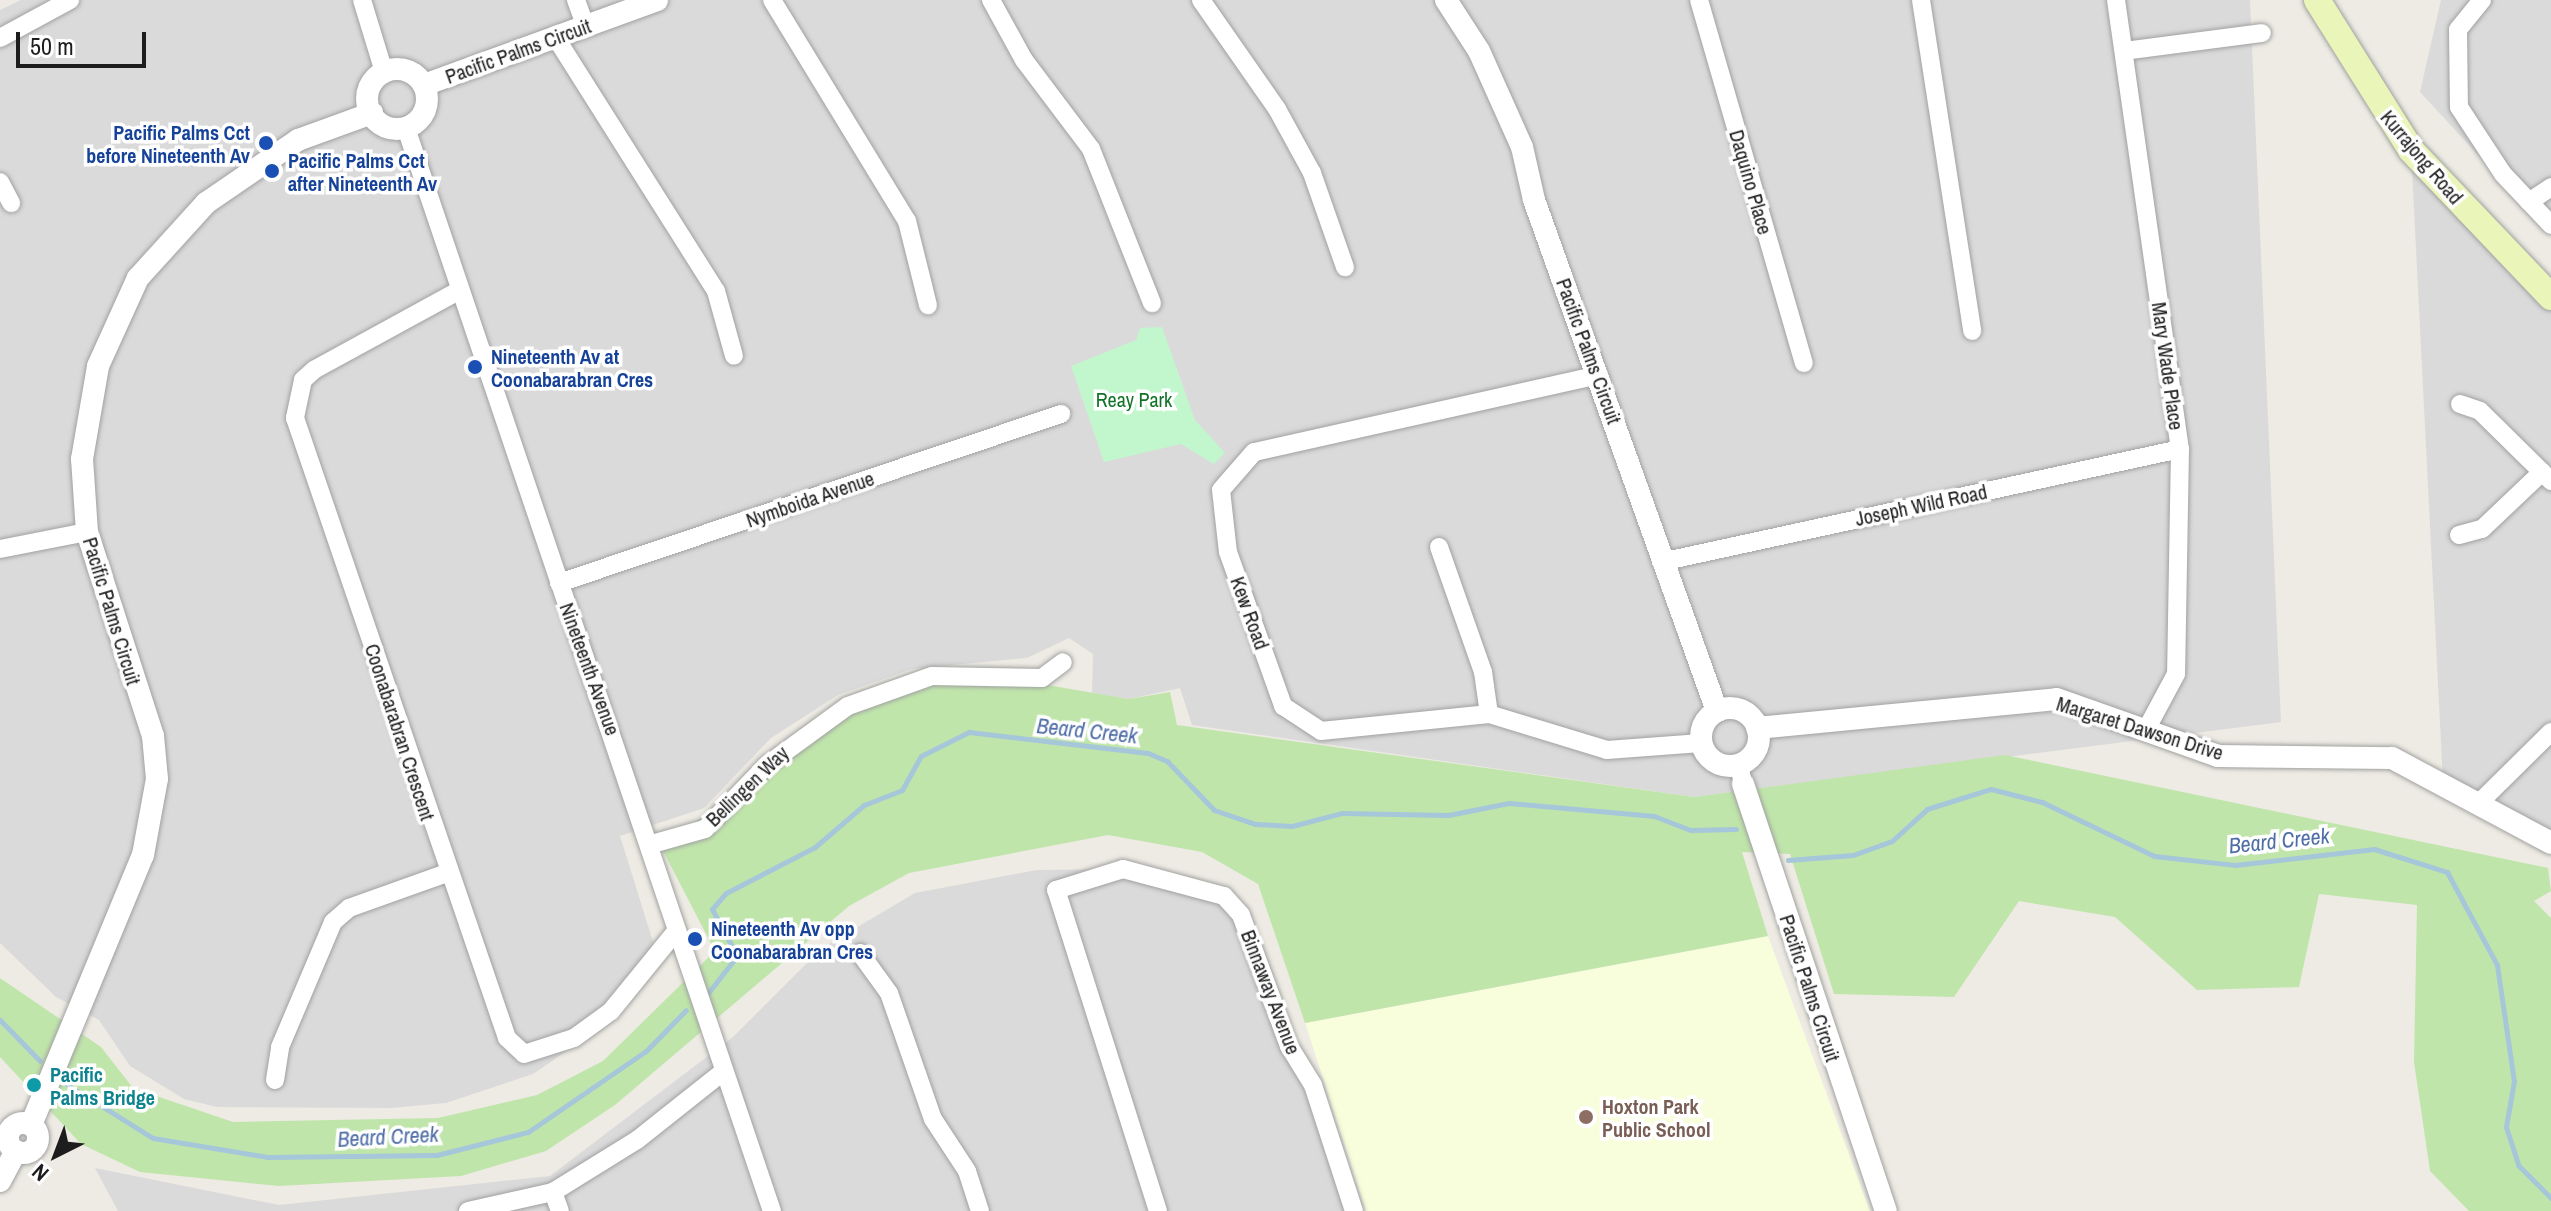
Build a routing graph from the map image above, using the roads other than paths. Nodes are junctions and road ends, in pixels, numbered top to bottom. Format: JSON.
{"nodes":[{"id":1,"x":70,"y":0,"type":"edge"},
{"id":2,"x":362,"y":0,"type":"edge"},
{"id":3,"x":576,"y":0,"type":"edge"},
{"id":4,"x":657,"y":0,"type":"edge"},
{"id":5,"x":772,"y":0,"type":"edge"},
{"id":6,"x":991,"y":0,"type":"edge"},
{"id":7,"x":1201,"y":0,"type":"edge"},
{"id":8,"x":1446,"y":0,"type":"edge"},
{"id":9,"x":1699,"y":0,"type":"edge"},
{"id":10,"x":1921,"y":0,"type":"edge"},
{"id":11,"x":2116,"y":0,"type":"edge"},
{"id":12,"x":2317,"y":0,"type":"edge"},
{"id":13,"x":2480,"y":1,"type":"edge"},
{"id":14,"x":586,"y":27,"type":"junction"},
{"id":15,"x":2262,"y":33,"type":"dead end"},
{"id":16,"x":0,"y":38,"type":"edge"},
{"id":17,"x":556,"y":38,"type":"junction"},
{"id":18,"x":2124,"y":51,"type":"junction"},
{"id":19,"x":384,"y":72,"type":"junction"},
{"id":20,"x":424,"y":85,"type":"junction"},
{"id":21,"x":372,"y":113,"type":"junction"},
{"id":22,"x":406,"y":128,"type":"junction"},
{"id":23,"x":0,"y":182,"type":"edge"},
{"id":24,"x":2551,"y":187,"type":"edge"},
{"id":25,"x":2529,"y":202,"type":"junction"},
{"id":26,"x":11,"y":203,"type":"dead end"},
{"id":27,"x":2551,"y":225,"type":"edge"},
{"id":28,"x":1345,"y":267,"type":"dead end"},
{"id":29,"x":460,"y":290,"type":"junction"},
{"id":30,"x":2551,"y":297,"type":"edge"},
{"id":31,"x":1152,"y":303,"type":"dead end"},
{"id":32,"x":928,"y":305,"type":"dead end"},
{"id":33,"x":1972,"y":331,"type":"dead end"},
{"id":34,"x":734,"y":356,"type":"dead end"},
{"id":35,"x":1804,"y":363,"type":"dead end"},
{"id":36,"x":1599,"y":375,"type":"junction"},
{"id":37,"x":2460,"y":404,"type":"dead end"},
{"id":38,"x":1061,"y":414,"type":"dead end"},
{"id":39,"x":2180,"y":449,"type":"junction"},
{"id":40,"x":2546,"y":477,"type":"edge"},
{"id":41,"x":87,"y":532,"type":"junction"},
{"id":42,"x":2459,"y":535,"type":"dead end"},
{"id":43,"x":1439,"y":547,"type":"dead end"},
{"id":44,"x":0,"y":549,"type":"edge"},
{"id":45,"x":1661,"y":562,"type":"junction"},
{"id":46,"x":559,"y":583,"type":"junction"},
{"id":47,"x":1063,"y":662,"type":"dead end"},
{"id":48,"x":1717,"y":711,"type":"junction"},
{"id":49,"x":1489,"y":714,"type":"junction"},
{"id":50,"x":1757,"y":728,"type":"junction"},
{"id":51,"x":2147,"y":728,"type":"junction"},
{"id":52,"x":2551,"y":732,"type":"edge"},
{"id":53,"x":1701,"y":743,"type":"junction"},
{"id":54,"x":1741,"y":774,"type":"junction"},
{"id":55,"x":2480,"y":802,"type":"junction"},
{"id":56,"x":2551,"y":843,"type":"edge"},
{"id":57,"x":652,"y":844,"type":"junction"},
{"id":58,"x":447,"y":873,"type":"junction"},
{"id":59,"x":677,"y":930,"type":"junction"},
{"id":60,"x":860,"y":953,"type":"dead end"},
{"id":61,"x":724,"y":1071,"type":"junction"},
{"id":62,"x":275,"y":1080,"type":"dead end"},
{"id":63,"x":0,"y":1181,"type":"edge"},
{"id":64,"x":553,"y":1192,"type":"junction"},
{"id":65,"x":468,"y":1211,"type":"edge"},
{"id":66,"x":560,"y":1211,"type":"edge"},
{"id":67,"x":772,"y":1211,"type":"edge"},
{"id":68,"x":980,"y":1211,"type":"edge"},
{"id":69,"x":1158,"y":1211,"type":"edge"},
{"id":70,"x":1354,"y":1211,"type":"edge"},
{"id":71,"x":1886,"y":1211,"type":"edge"}],
"edges":[{"from":1,"to":16,"type":"street"},
{"from":2,"to":19,"type":"street"},
{"from":3,"to":14,"type":"street"},
{"from":4,"to":14,"type":"street","name":"Pacific Palms Circuit"},
{"from":5,"to":32,"type":"street"},
{"from":6,"to":31,"type":"street"},
{"from":7,"to":28,"type":"street"},
{"from":8,"to":36,"type":"street","name":"Pacific Palms Circuit"},
{"from":9,"to":35,"type":"street","name":"Daquino Place"},
{"from":10,"to":33,"type":"street"},
{"from":11,"to":18,"type":"street","name":"Mary Wade Place"},
{"from":12,"to":30,"type":"main road","name":"Kurrajong Road"},
{"from":13,"to":25,"type":"street"},
{"from":14,"to":17,"type":"street","name":"Pacific Palms Circuit"},
{"from":15,"to":18,"type":"street"},
{"from":17,"to":20,"type":"street","name":"Pacific Palms Circuit"},
{"from":17,"to":34,"type":"street"},
{"from":18,"to":39,"type":"street","name":"Mary Wade Place"},
{"from":19,"to":20,"type":"street"},
{"from":19,"to":21,"type":"street"},
{"from":20,"to":22,"type":"street"},
{"from":21,"to":22,"type":"street"},
{"from":21,"to":41,"type":"street","name":"Pacific Palms Circuit"},
{"from":22,"to":29,"type":"street","name":"Nineteenth Avenue"},
{"from":23,"to":26,"type":"street"},
{"from":24,"to":25,"type":"street"},
{"from":25,"to":27,"type":"street"},
{"from":29,"to":46,"type":"street","name":"Nineteenth Avenue"},
{"from":29,"to":58,"type":"street","name":"Coonabarabran Crescent"},
{"from":36,"to":45,"type":"street","name":"Pacific Palms Circuit"},
{"from":36,"to":49,"type":"street","name":"Kew Road"},
{"from":37,"to":40,"type":"street"},
{"from":38,"to":46,"type":"street","name":"Nymboida Avenue"},
{"from":39,"to":45,"type":"street","name":"Joseph Wild Road"},
{"from":39,"to":51,"type":"street","name":"Mary Wade Place"},
{"from":40,"to":42,"type":"street"},
{"from":41,"to":44,"type":"street"},
{"from":41,"to":63,"type":"street","name":"Pacific Palms Circuit"},
{"from":43,"to":49,"type":"street"},
{"from":45,"to":48,"type":"street","name":"Pacific Palms Circuit"},
{"from":46,"to":57,"type":"street","name":"Nineteenth Avenue"},
{"from":47,"to":57,"type":"street","name":"Bellingen Way"},
{"from":48,"to":50,"type":"street"},
{"from":48,"to":53,"type":"street"},
{"from":49,"to":53,"type":"street","name":"Kew Road"},
{"from":50,"to":51,"type":"street","name":"Margaret Dawson Drive"},
{"from":50,"to":54,"type":"street"},
{"from":51,"to":55,"type":"street","name":"Margaret Dawson Drive"},
{"from":52,"to":55,"type":"street"},
{"from":53,"to":54,"type":"street"},
{"from":54,"to":71,"type":"street","name":"Pacific Palms Circuit"},
{"from":55,"to":56,"type":"street","name":"Margaret Dawson Drive"},
{"from":57,"to":59,"type":"street","name":"Nineteenth Avenue"},
{"from":58,"to":59,"type":"street","name":"Coonabarabran Crescent"},
{"from":58,"to":62,"type":"street"},
{"from":59,"to":61,"type":"street","name":"Nineteenth Avenue"},
{"from":60,"to":68,"type":"street"},
{"from":61,"to":64,"type":"street"},
{"from":61,"to":67,"type":"street","name":"Nineteenth Avenue"},
{"from":64,"to":65,"type":"street"},
{"from":64,"to":66,"type":"street"},
{"from":69,"to":70,"type":"street","name":"Binnaway Avenue"}]}
